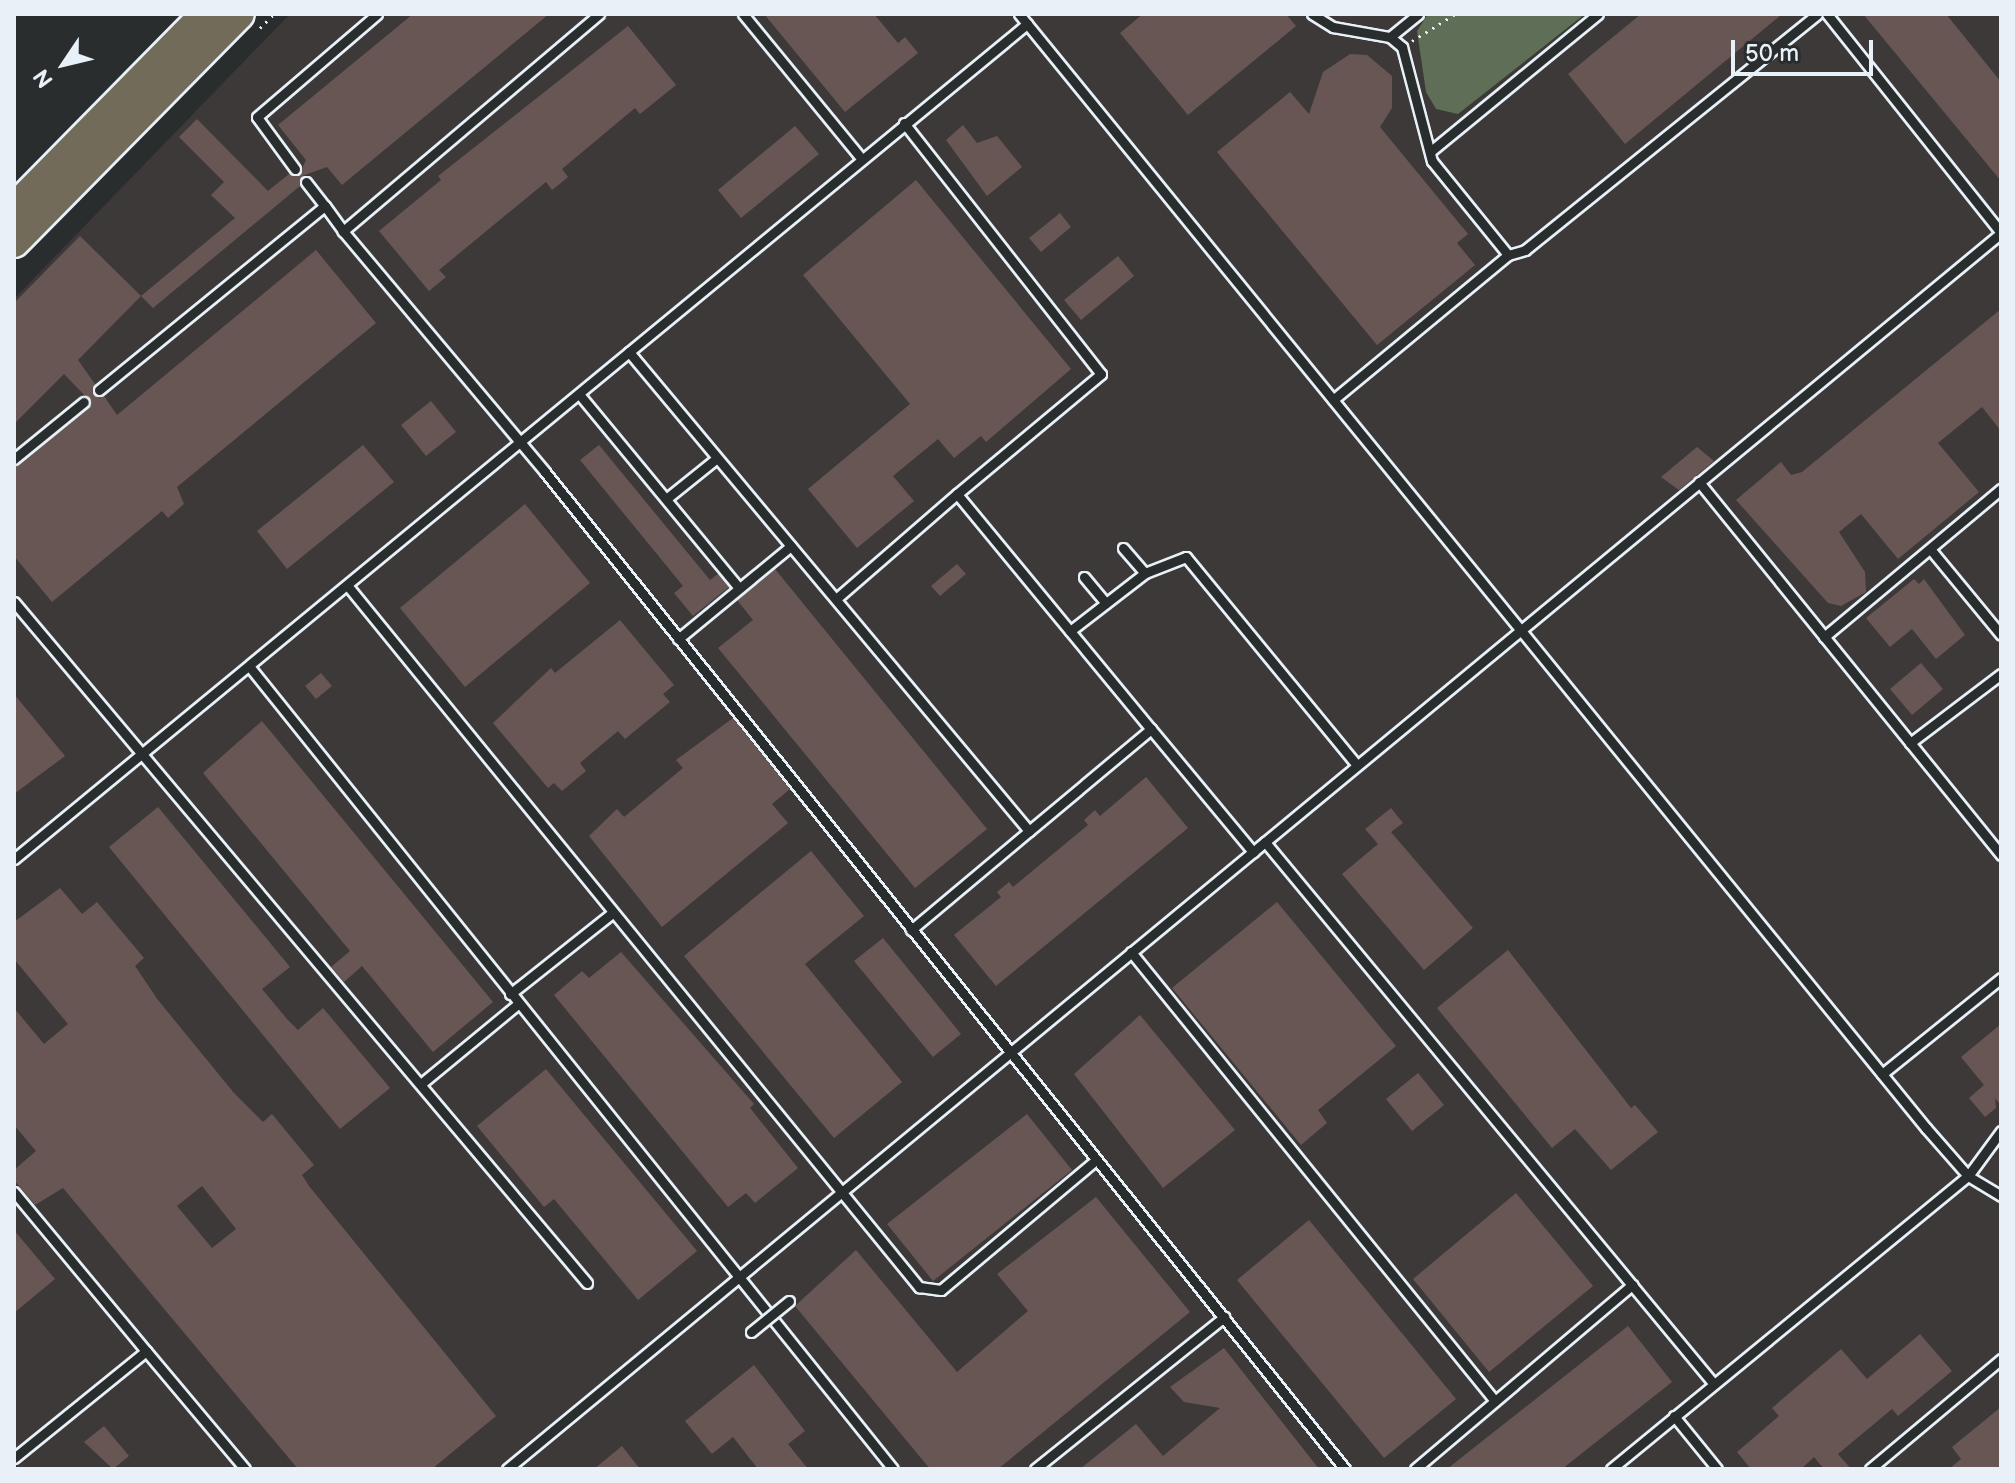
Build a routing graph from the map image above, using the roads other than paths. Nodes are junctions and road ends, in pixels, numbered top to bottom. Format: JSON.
{"nodes":[{"id":1,"x":206,"y":14,"type":"edge"},
{"id":2,"x":239,"y":14,"type":"edge"},
{"id":3,"x":377,"y":14,"type":"edge"},
{"id":4,"x":599,"y":14,"type":"edge"},
{"id":5,"x":743,"y":14,"type":"edge"},
{"id":6,"x":1019,"y":14,"type":"edge"},
{"id":7,"x":1312,"y":14,"type":"edge"},
{"id":8,"x":1418,"y":14,"type":"edge"},
{"id":9,"x":1598,"y":14,"type":"edge"},
{"id":10,"x":1817,"y":14,"type":"edge"},
{"id":11,"x":1827,"y":14,"type":"edge"},
{"id":12,"x":1027,"y":24,"type":"junction"},
{"id":13,"x":1390,"y":37,"type":"junction"},
{"id":14,"x":904,"y":123,"type":"junction"},
{"id":15,"x":1431,"y":151,"type":"junction"},
{"id":16,"x":861,"y":158,"type":"junction"},
{"id":17,"x":295,"y":169,"type":"dead end"},
{"id":18,"x":306,"y":182,"type":"dead end"},
{"id":19,"x":325,"y":206,"type":"junction"},
{"id":20,"x":14,"y":209,"type":"edge"},
{"id":21,"x":343,"y":231,"type":"junction"},
{"id":22,"x":2001,"y":233,"type":"edge"},
{"id":23,"x":14,"y":242,"type":"edge"},
{"id":24,"x":1508,"y":255,"type":"junction"},
{"id":25,"x":629,"y":352,"type":"junction"},
{"id":26,"x":99,"y":390,"type":"dead end"},
{"id":27,"x":579,"y":394,"type":"junction"},
{"id":28,"x":1333,"y":400,"type":"junction"},
{"id":29,"x":84,"y":402,"type":"dead end"},
{"id":30,"x":520,"y":443,"type":"junction"},
{"id":31,"x":717,"y":458,"type":"junction"},
{"id":32,"x":14,"y":459,"type":"edge"},
{"id":33,"x":1699,"y":482,"type":"junction"},
{"id":34,"x":2001,"y":489,"type":"edge"},
{"id":35,"x":957,"y":494,"type":"junction"},
{"id":36,"x":666,"y":499,"type":"junction"},
{"id":37,"x":791,"y":546,"type":"junction"},
{"id":38,"x":1123,"y":548,"type":"dead end"},
{"id":39,"x":1931,"y":550,"type":"junction"},
{"id":40,"x":1145,"y":573,"type":"junction"},
{"id":41,"x":1084,"y":577,"type":"dead end"},
{"id":42,"x":347,"y":585,"type":"junction"},
{"id":43,"x":739,"y":588,"type":"junction"},
{"id":44,"x":836,"y":599,"type":"junction"},
{"id":45,"x":14,"y":602,"type":"edge"},
{"id":46,"x":1106,"y":603,"type":"junction"},
{"id":47,"x":1520,"y":629,"type":"junction"},
{"id":48,"x":1070,"y":631,"type":"junction"},
{"id":49,"x":2001,"y":635,"type":"edge"},
{"id":50,"x":1824,"y":637,"type":"junction"},
{"id":51,"x":678,"y":639,"type":"junction"},
{"id":52,"x":249,"y":666,"type":"junction"},
{"id":53,"x":2001,"y":667,"type":"edge"},
{"id":54,"x":1997,"y":675,"type":"edge"},
{"id":55,"x":1151,"y":729,"type":"junction"},
{"id":56,"x":1910,"y":743,"type":"junction"},
{"id":57,"x":141,"y":760,"type":"junction"},
{"id":58,"x":1357,"y":765,"type":"junction"},
{"id":59,"x":1029,"y":831,"type":"junction"},
{"id":60,"x":1265,"y":842,"type":"junction"},
{"id":61,"x":1253,"y":852,"type":"junction"},
{"id":62,"x":2001,"y":855,"type":"edge"},
{"id":63,"x":14,"y":859,"type":"edge"},
{"id":64,"x":611,"y":914,"type":"junction"},
{"id":65,"x":911,"y":930,"type":"junction"},
{"id":66,"x":1131,"y":952,"type":"junction"},
{"id":67,"x":2001,"y":978,"type":"edge"},
{"id":68,"x":510,"y":994,"type":"junction"},
{"id":69,"x":518,"y":1004,"type":"junction"},
{"id":70,"x":1009,"y":1053,"type":"junction"},
{"id":71,"x":1882,"y":1074,"type":"junction"},
{"id":72,"x":422,"y":1083,"type":"junction"},
{"id":73,"x":2001,"y":1131,"type":"edge"},
{"id":74,"x":1096,"y":1160,"type":"junction"},
{"id":75,"x":1968,"y":1176,"type":"junction"},
{"id":76,"x":14,"y":1192,"type":"edge"},
{"id":77,"x":839,"y":1195,"type":"junction"},
{"id":78,"x":2001,"y":1196,"type":"edge"},
{"id":79,"x":738,"y":1279,"type":"junction"},
{"id":80,"x":587,"y":1283,"type":"dead end"},
{"id":81,"x":1632,"y":1285,"type":"junction"},
{"id":82,"x":789,"y":1301,"type":"dead end"},
{"id":83,"x":1224,"y":1317,"type":"junction"},
{"id":84,"x":751,"y":1332,"type":"dead end"},
{"id":85,"x":146,"y":1351,"type":"junction"},
{"id":86,"x":2001,"y":1359,"type":"edge"},
{"id":87,"x":1713,"y":1383,"type":"junction"},
{"id":88,"x":1495,"y":1401,"type":"junction"},
{"id":89,"x":1674,"y":1416,"type":"junction"},
{"id":90,"x":14,"y":1458,"type":"edge"},
{"id":91,"x":245,"y":1469,"type":"edge"},
{"id":92,"x":507,"y":1469,"type":"edge"},
{"id":93,"x":893,"y":1469,"type":"edge"},
{"id":94,"x":1035,"y":1469,"type":"edge"},
{"id":95,"x":1345,"y":1469,"type":"edge"},
{"id":96,"x":1415,"y":1469,"type":"edge"},
{"id":97,"x":1611,"y":1469,"type":"edge"},
{"id":98,"x":1717,"y":1469,"type":"edge"},
{"id":99,"x":1870,"y":1469,"type":"edge"}],
"edges":[{"from":1,"to":20,"type":"main road"},
{"from":2,"to":23,"type":"main road"},
{"from":3,"to":17,"type":"lane"},
{"from":4,"to":21,"type":"lane"},
{"from":5,"to":16,"type":"lane"},
{"from":6,"to":12,"type":"lane"},
{"from":7,"to":13,"type":"lane"},
{"from":8,"to":13,"type":"lane"},
{"from":9,"to":15,"type":"lane"},
{"from":10,"to":24,"type":"lane"},
{"from":11,"to":22,"type":"lane"},
{"from":12,"to":14,"type":"lane"},
{"from":12,"to":28,"type":"lane"},
{"from":13,"to":15,"type":"lane"},
{"from":14,"to":16,"type":"lane"},
{"from":14,"to":35,"type":"lane"},
{"from":15,"to":24,"type":"lane"},
{"from":16,"to":25,"type":"lane"},
{"from":18,"to":19,"type":"lane"},
{"from":19,"to":21,"type":"lane"},
{"from":19,"to":26,"type":"lane"},
{"from":21,"to":30,"type":"lane"},
{"from":22,"to":33,"type":"lane"},
{"from":24,"to":28,"type":"lane"},
{"from":25,"to":27,"type":"lane"},
{"from":25,"to":31,"type":"lane"},
{"from":27,"to":30,"type":"lane"},
{"from":27,"to":36,"type":"lane"},
{"from":28,"to":47,"type":"lane"},
{"from":29,"to":32,"type":"lane"},
{"from":30,"to":42,"type":"lane"},
{"from":30,"to":51,"type":"lane"},
{"from":31,"to":36,"type":"lane"},
{"from":31,"to":37,"type":"lane"},
{"from":33,"to":47,"type":"lane"},
{"from":33,"to":50,"type":"lane"},
{"from":34,"to":39,"type":"lane"},
{"from":35,"to":44,"type":"lane"},
{"from":35,"to":48,"type":"lane"},
{"from":36,"to":43,"type":"lane"},
{"from":37,"to":43,"type":"lane"},
{"from":37,"to":44,"type":"lane"},
{"from":38,"to":40,"type":"lane"},
{"from":39,"to":49,"type":"lane"},
{"from":39,"to":50,"type":"lane"},
{"from":40,"to":46,"type":"lane"},
{"from":40,"to":58,"type":"lane"},
{"from":41,"to":46,"type":"lane"},
{"from":42,"to":52,"type":"lane"},
{"from":42,"to":64,"type":"lane"},
{"from":43,"to":51,"type":"lane"},
{"from":44,"to":59,"type":"lane"},
{"from":45,"to":57,"type":"lane"},
{"from":46,"to":48,"type":"lane"},
{"from":47,"to":58,"type":"lane"},
{"from":47,"to":71,"type":"lane"},
{"from":48,"to":55,"type":"lane"},
{"from":50,"to":56,"type":"lane"},
{"from":51,"to":65,"type":"lane"},
{"from":52,"to":57,"type":"lane"},
{"from":52,"to":68,"type":"lane"},
{"from":53,"to":54,"type":"lane"},
{"from":54,"to":56,"type":"lane"},
{"from":55,"to":59,"type":"lane"},
{"from":55,"to":61,"type":"lane"},
{"from":56,"to":62,"type":"lane"},
{"from":57,"to":63,"type":"lane"},
{"from":57,"to":72,"type":"lane"},
{"from":58,"to":60,"type":"lane"},
{"from":59,"to":65,"type":"lane"},
{"from":60,"to":61,"type":"lane"},
{"from":60,"to":81,"type":"lane"},
{"from":61,"to":66,"type":"lane"},
{"from":64,"to":68,"type":"lane"},
{"from":64,"to":77,"type":"lane"},
{"from":65,"to":70,"type":"lane"},
{"from":66,"to":70,"type":"lane"},
{"from":66,"to":88,"type":"lane"},
{"from":67,"to":71,"type":"lane"},
{"from":68,"to":69,"type":"lane"},
{"from":69,"to":72,"type":"lane"},
{"from":69,"to":79,"type":"lane"},
{"from":70,"to":74,"type":"lane"},
{"from":70,"to":77,"type":"lane"},
{"from":71,"to":75,"type":"lane"},
{"from":72,"to":80,"type":"lane"},
{"from":73,"to":75,"type":"lane"},
{"from":74,"to":77,"type":"lane"},
{"from":74,"to":83,"type":"lane"},
{"from":75,"to":78,"type":"lane"},
{"from":75,"to":87,"type":"lane"},
{"from":76,"to":85,"type":"lane"},
{"from":77,"to":79,"type":"lane"},
{"from":79,"to":92,"type":"lane"},
{"from":79,"to":93,"type":"lane"},
{"from":81,"to":87,"type":"lane"},
{"from":81,"to":88,"type":"lane"},
{"from":82,"to":84,"type":"lane","bridge":true},
{"from":83,"to":94,"type":"lane"},
{"from":83,"to":95,"type":"lane"},
{"from":85,"to":90,"type":"lane"},
{"from":85,"to":91,"type":"lane"},
{"from":86,"to":99,"type":"lane"},
{"from":87,"to":89,"type":"lane"},
{"from":88,"to":96,"type":"lane"},
{"from":89,"to":97,"type":"lane"},
{"from":89,"to":98,"type":"lane"}]}
